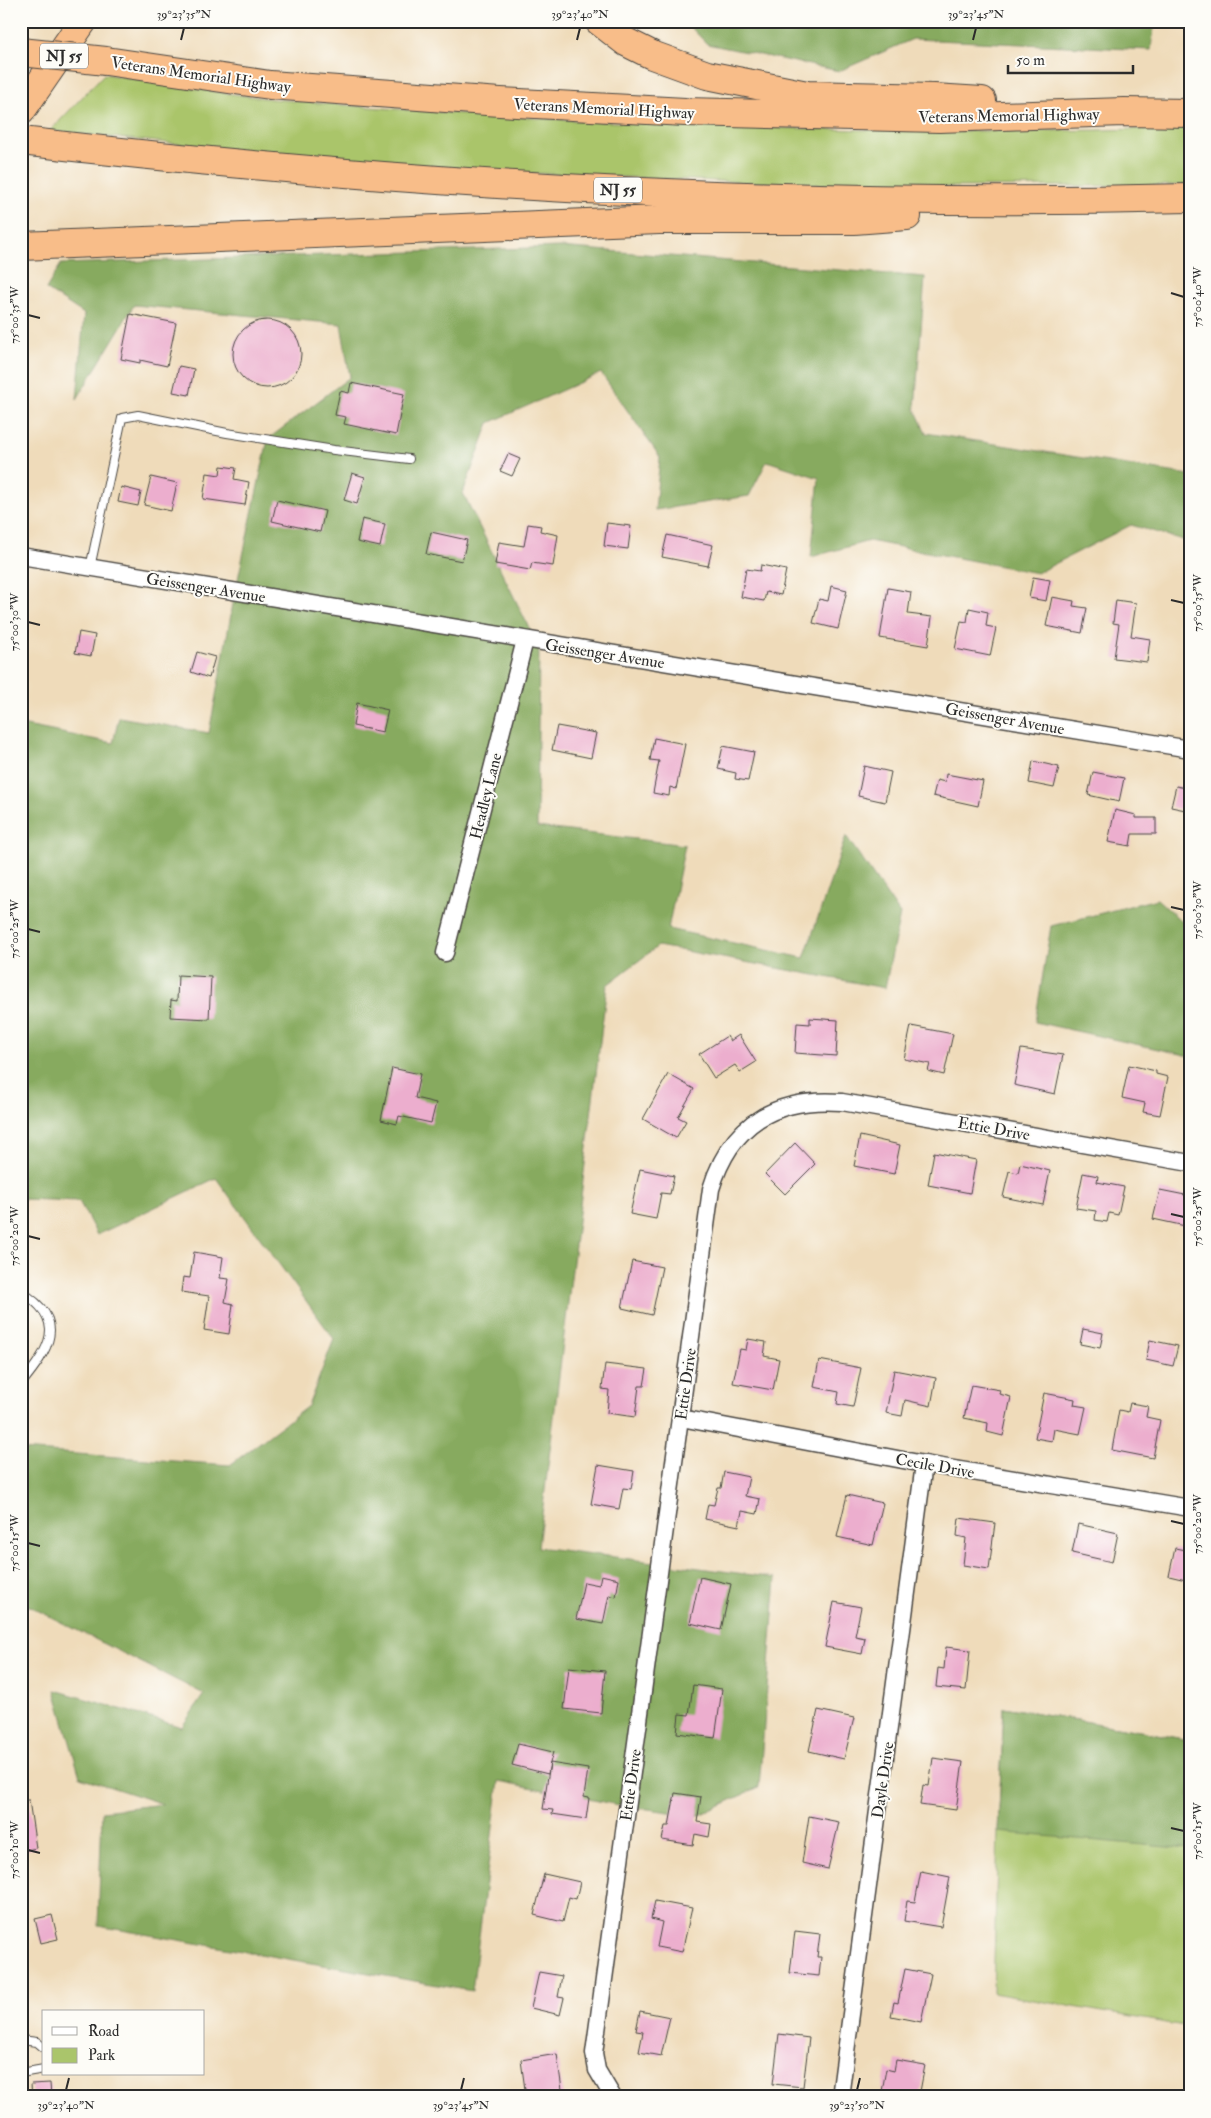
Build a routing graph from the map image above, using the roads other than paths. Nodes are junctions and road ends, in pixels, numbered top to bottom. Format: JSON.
{"nodes":[{"id":1,"x":82,"y":21,"type":"edge"},
{"id":2,"x":599,"y":21,"type":"edge"},
{"id":3,"x":21,"y":52,"type":"edge"},
{"id":4,"x":21,"y":111,"type":"edge"},
{"id":5,"x":1124,"y":112,"type":"junction"},
{"id":6,"x":1190,"y":113,"type":"edge"},
{"id":7,"x":21,"y":141,"type":"edge"},
{"id":8,"x":1190,"y":198,"type":"edge"},
{"id":9,"x":1130,"y":199,"type":"junction"},
{"id":10,"x":21,"y":246,"type":"edge"},
{"id":11,"x":409,"y":459,"type":"dead end"},
{"id":12,"x":21,"y":556,"type":"edge"},
{"id":13,"x":90,"y":568,"type":"junction"},
{"id":14,"x":525,"y":640,"type":"junction"},
{"id":15,"x":1190,"y":748,"type":"edge"},
{"id":16,"x":445,"y":953,"type":"dead end"},
{"id":17,"x":1190,"y":1163,"type":"edge"},
{"id":18,"x":21,"y":1292,"type":"edge"},
{"id":19,"x":21,"y":1384,"type":"edge"},
{"id":20,"x":681,"y":1418,"type":"junction"},
{"id":21,"x":924,"y":1464,"type":"junction"},
{"id":22,"x":1190,"y":1508,"type":"edge"},
{"id":23,"x":21,"y":2040,"type":"edge"},
{"id":24,"x":42,"y":2046,"type":"edge"},
{"id":25,"x":42,"y":2069,"type":"edge"},
{"id":26,"x":21,"y":2073,"type":"edge"},
{"id":27,"x":613,"y":2097,"type":"edge"},
{"id":28,"x":840,"y":2097,"type":"edge"}],
"edges":[{"from":1,"to":4,"type":"highway"},
{"from":2,"to":5,"type":"highway"},
{"from":3,"to":5,"type":"highway","name":"Veterans Memorial Highway","number":"NJ 55","bridge":true},
{"from":5,"to":6,"type":"highway","name":"Veterans Memorial Highway","number":"NJ 55"},
{"from":7,"to":9,"type":"highway","number":"NJ 55"},
{"from":8,"to":9,"type":"highway","number":"NJ 55"},
{"from":9,"to":10,"type":"highway"},
{"from":11,"to":13,"type":"lane"},
{"from":12,"to":13,"type":"street","name":"Geissenger Avenue"},
{"from":13,"to":14,"type":"street","name":"Geissenger Avenue"},
{"from":14,"to":15,"type":"street","name":"Geissenger Avenue"},
{"from":14,"to":16,"type":"street","name":"Headley Lane"},
{"from":17,"to":20,"type":"street","name":"Ettie Drive"},
{"from":18,"to":19,"type":"lane"},
{"from":20,"to":21,"type":"street","name":"Cecile Drive"},
{"from":20,"to":27,"type":"street","name":"Ettie Drive"},
{"from":21,"to":22,"type":"street","name":"Cecile Drive"},
{"from":21,"to":28,"type":"street","name":"Dayle Drive"},
{"from":23,"to":24,"type":"lane"},
{"from":25,"to":26,"type":"lane"}]}
